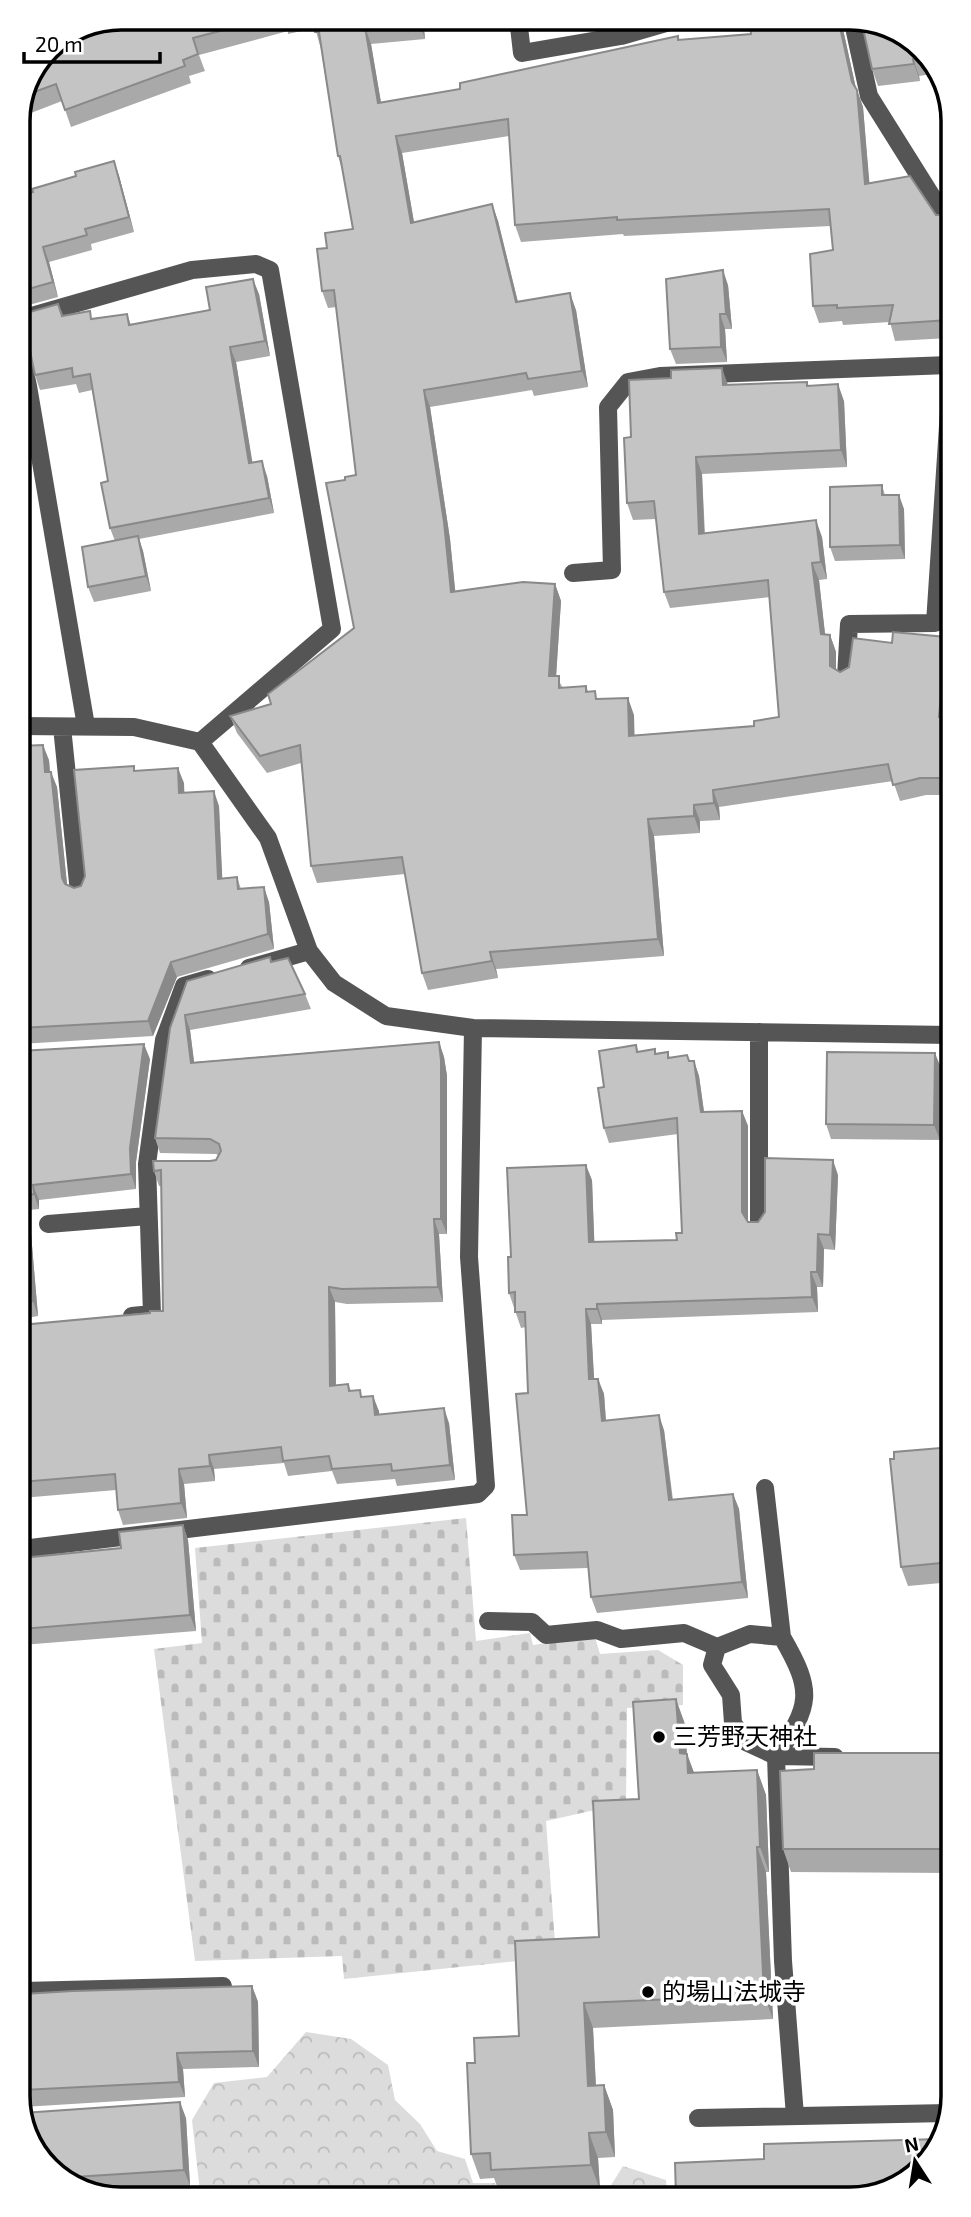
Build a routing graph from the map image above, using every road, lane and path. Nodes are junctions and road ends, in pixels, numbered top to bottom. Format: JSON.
{"nodes":[{"id":1,"x":519,"y":30,"type":"edge"},
{"id":2,"x":642,"y":30,"type":"edge"},
{"id":3,"x":855,"y":30,"type":"edge"},
{"id":4,"x":941,"y":211,"type":"edge"},
{"id":5,"x":30,"y":317,"type":"edge"},
{"id":6,"x":941,"y":365,"type":"edge"},
{"id":7,"x":30,"y":392,"type":"edge"},
{"id":8,"x":941,"y":532,"type":"edge"},
{"id":9,"x":573,"y":573,"type":"dead end"},
{"id":10,"x":846,"y":677,"type":"edge"},
{"id":11,"x":30,"y":726,"type":"edge"},
{"id":12,"x":86,"y":726,"type":"junction"},
{"id":13,"x":62,"y":727,"type":"junction"},
{"id":14,"x":200,"y":742,"type":"junction"},
{"id":15,"x":79,"y":892,"type":"edge"},
{"id":16,"x":309,"y":951,"type":"junction"},
{"id":17,"x":473,"y":1028,"type":"junction"},
{"id":18,"x":760,"y":1032,"type":"junction"},
{"id":19,"x":941,"y":1035,"type":"edge"},
{"id":20,"x":148,"y":1216,"type":"junction"},
{"id":21,"x":48,"y":1224,"type":"dead end"},
{"id":22,"x":759,"y":1227,"type":"edge"},
{"id":23,"x":113,"y":1318,"type":"edge"},
{"id":24,"x":765,"y":1488,"type":"dead end"},
{"id":25,"x":30,"y":1548,"type":"edge"},
{"id":26,"x":488,"y":1621,"type":"dead end"},
{"id":27,"x":782,"y":1637,"type":"junction"},
{"id":28,"x":717,"y":1647,"type":"junction"},
{"id":29,"x":776,"y":1756,"type":"junction"},
{"id":30,"x":857,"y":1757,"type":"edge"},
{"id":31,"x":223,"y":1986,"type":"edge"},
{"id":32,"x":30,"y":1991,"type":"edge"},
{"id":33,"x":939,"y":2113,"type":"edge"},
{"id":34,"x":795,"y":2116,"type":"junction"},
{"id":35,"x":698,"y":2118,"type":"dead end"}],
"edges":[{"from":1,"to":2,"type":"street"},
{"from":3,"to":4,"type":"street"},
{"from":5,"to":14,"type":"street"},
{"from":6,"to":9,"type":"street"},
{"from":7,"to":12,"type":"street"},
{"from":8,"to":10,"type":"street"},
{"from":11,"to":13,"type":"street"},
{"from":12,"to":13,"type":"street"},
{"from":12,"to":14,"type":"street"},
{"from":13,"to":15,"type":"street"},
{"from":14,"to":16,"type":"street"},
{"from":16,"to":17,"type":"street"},
{"from":16,"to":20,"type":"street"},
{"from":17,"to":18,"type":"street"},
{"from":17,"to":25,"type":"street"},
{"from":18,"to":19,"type":"street"},
{"from":18,"to":22,"type":"street"},
{"from":20,"to":21,"type":"street"},
{"from":20,"to":23,"type":"street"},
{"from":24,"to":27,"type":"street"},
{"from":26,"to":28,"type":"street"},
{"from":27,"to":28,"type":"street"},
{"from":27,"to":29,"type":"street"},
{"from":28,"to":29,"type":"street"},
{"from":29,"to":30,"type":"street"},
{"from":29,"to":34,"type":"street"},
{"from":31,"to":32,"type":"street"},
{"from":33,"to":34,"type":"street"},
{"from":34,"to":35,"type":"street"}]}
